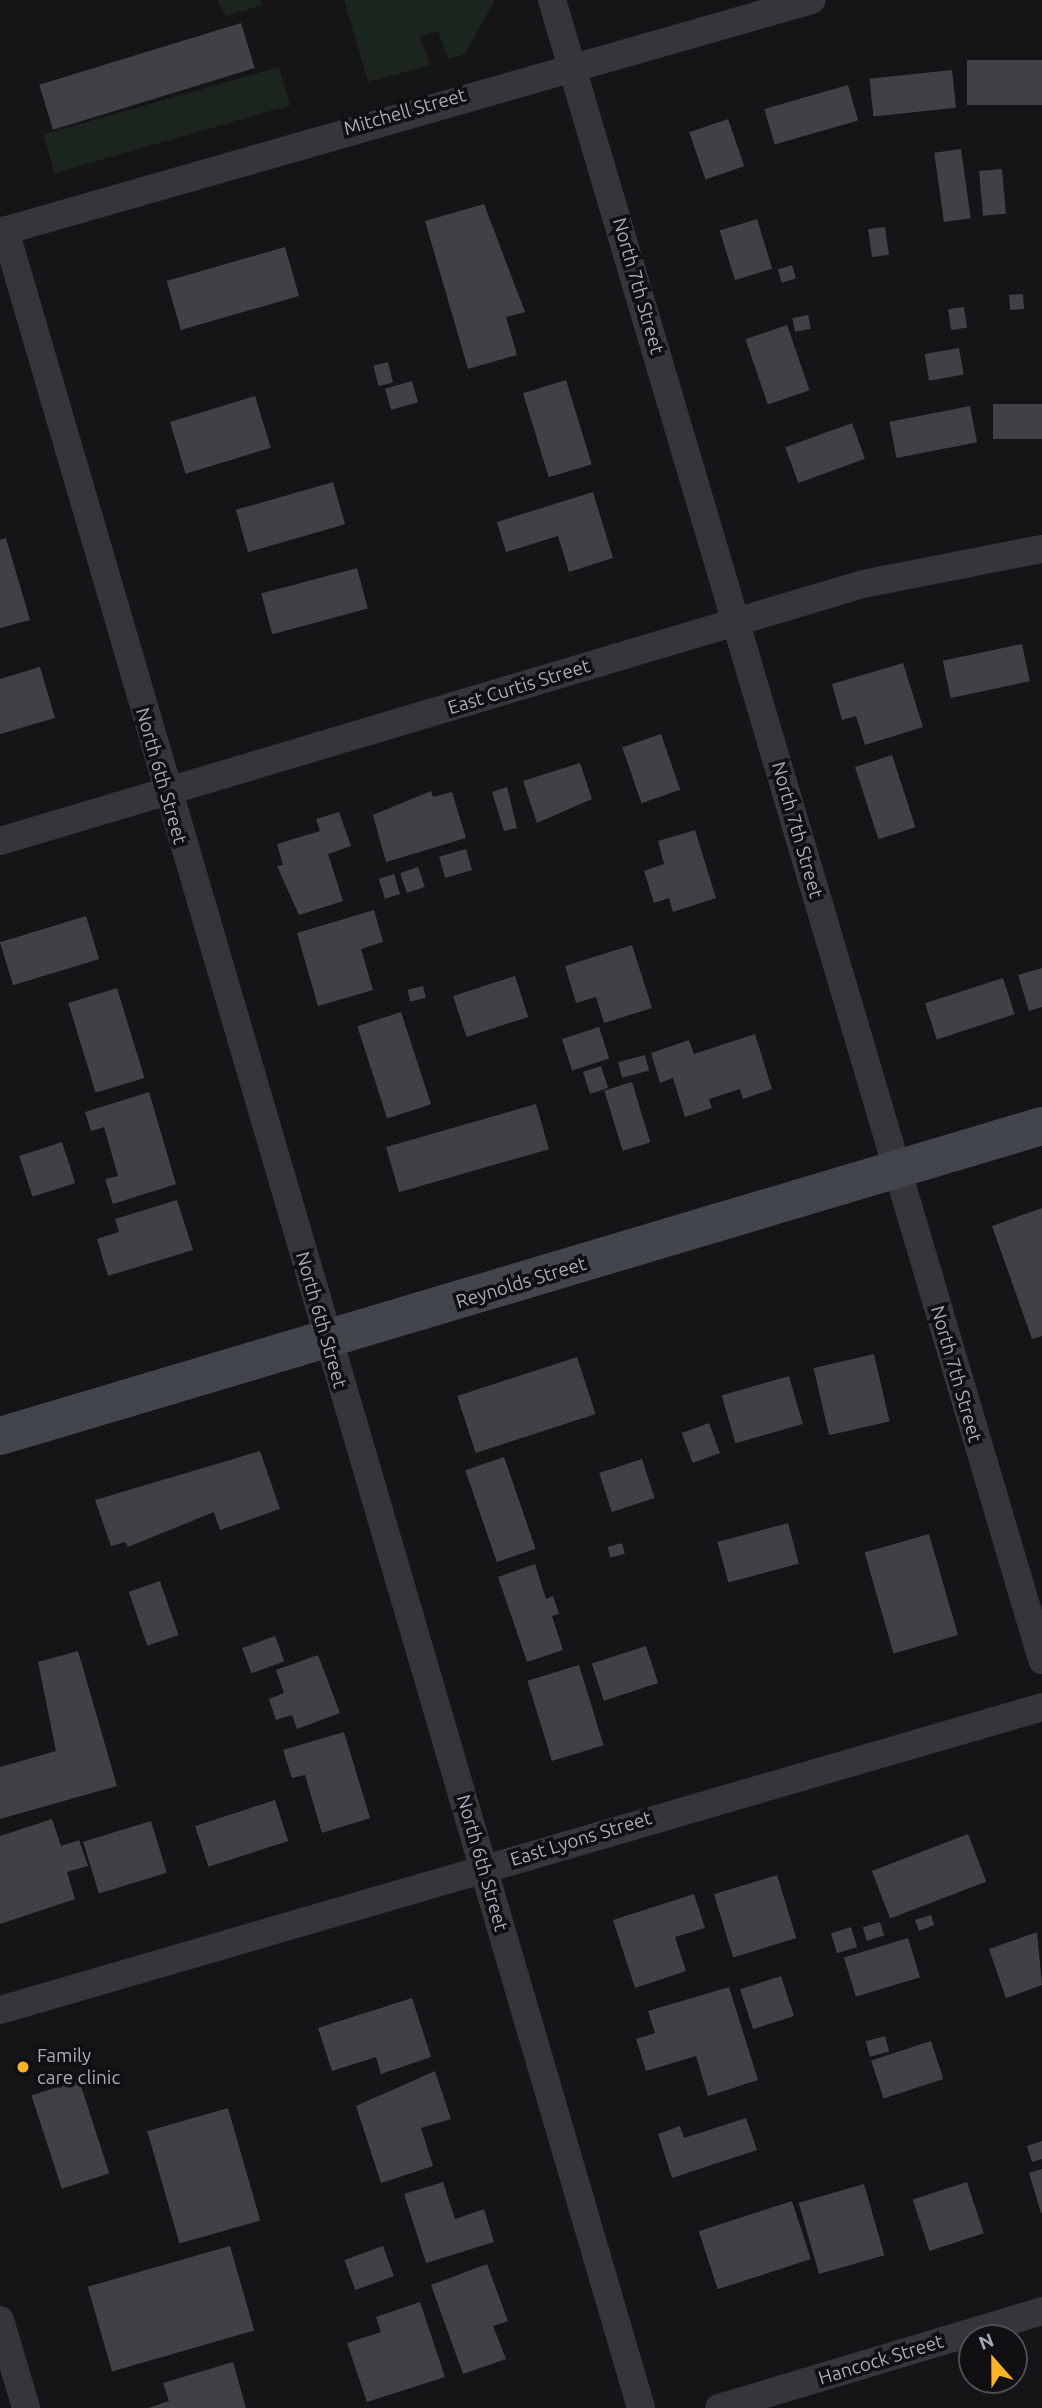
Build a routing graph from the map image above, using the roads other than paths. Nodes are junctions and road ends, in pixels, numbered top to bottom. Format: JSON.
{"nodes":[{"id":1,"x":552,"y":0,"type":"edge"},
{"id":2,"x":812,"y":0,"type":"edge"},
{"id":3,"x":574,"y":65,"type":"junction"},
{"id":4,"x":2,"y":231,"type":"edge"},
{"id":5,"x":1042,"y":549,"type":"edge"},
{"id":6,"x":736,"y":622,"type":"junction"},
{"id":7,"x":166,"y":794,"type":"junction"},
{"id":8,"x":0,"y":841,"type":"edge"},
{"id":9,"x":1042,"y":1126,"type":"edge"},
{"id":10,"x":897,"y":1170,"type":"junction"},
{"id":11,"x":327,"y":1341,"type":"junction"},
{"id":12,"x":0,"y":1436,"type":"edge"},
{"id":13,"x":1042,"y":1660,"type":"edge"},
{"id":14,"x":1042,"y":1707,"type":"edge"},
{"id":15,"x":483,"y":1868,"type":"junction"},
{"id":16,"x":0,"y":2010,"type":"edge"},
{"id":17,"x":1042,"y":2311,"type":"edge"},
{"id":18,"x":0,"y":2319,"type":"edge"},
{"id":19,"x":26,"y":2408,"type":"edge"},
{"id":20,"x":640,"y":2408,"type":"edge"},
{"id":21,"x":719,"y":2408,"type":"edge"}],
"edges":[{"from":1,"to":3,"type":"street","name":"North 7th Street"},
{"from":2,"to":3,"type":"street","name":"Mitchell Street"},
{"from":3,"to":4,"type":"street","name":"Mitchell Street"},
{"from":3,"to":6,"type":"street","name":"North 7th Street"},
{"from":4,"to":7,"type":"street","name":"North 6th Street"},
{"from":5,"to":6,"type":"street","name":"East Curtis Street"},
{"from":6,"to":7,"type":"street","name":"East Curtis Street"},
{"from":6,"to":10,"type":"street","name":"North 7th Street"},
{"from":7,"to":8,"type":"street","name":"East Curtis Street"},
{"from":7,"to":11,"type":"street","name":"North 6th Street"},
{"from":9,"to":10,"type":"main road","name":"Reynolds Street"},
{"from":10,"to":11,"type":"main road","name":"Reynolds Street"},
{"from":10,"to":13,"type":"street","name":"North 7th Street"},
{"from":11,"to":12,"type":"main road","name":"Reynolds Street"},
{"from":11,"to":15,"type":"street","name":"North 6th Street"},
{"from":14,"to":15,"type":"street","name":"East Lyons Street"},
{"from":15,"to":16,"type":"street","name":"East Lyons Street"},
{"from":15,"to":20,"type":"street","name":"North 6th Street"},
{"from":17,"to":21,"type":"street","name":"Hancock Street"},
{"from":18,"to":19,"type":"street"}]}
